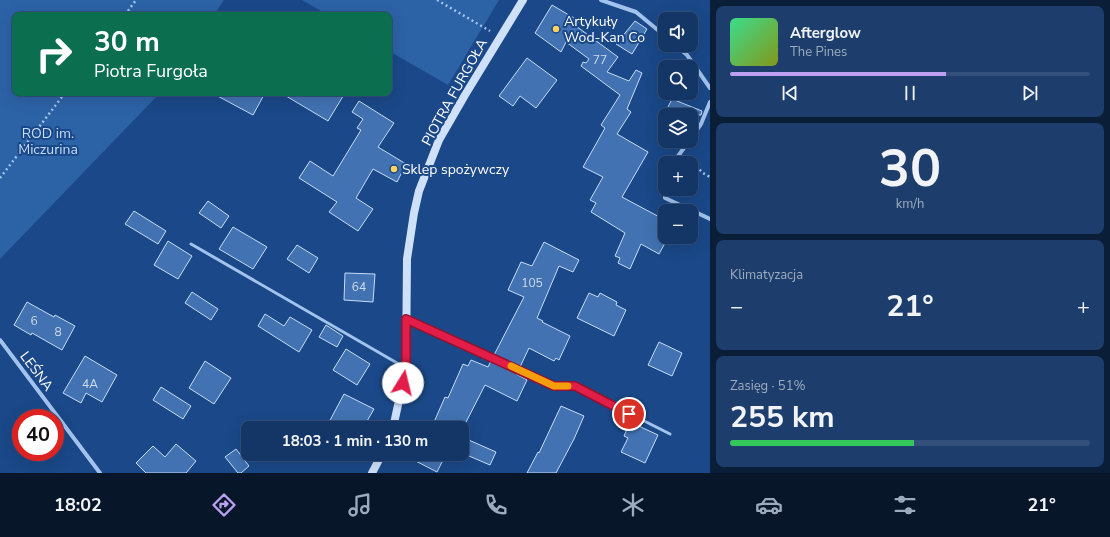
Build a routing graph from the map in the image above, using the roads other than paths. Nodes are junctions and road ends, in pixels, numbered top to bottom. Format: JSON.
{"nodes":[{"id":1,"x":523,"y":0,"type":"edge"},
{"id":2,"x":601,"y":0,"type":"edge"},
{"id":3,"x":658,"y":30,"type":"edge"},
{"id":4,"x":683,"y":52,"type":"edge"},
{"id":5,"x":710,"y":88,"type":"edge"},
{"id":6,"x":710,"y":102,"type":"edge"},
{"id":7,"x":698,"y":128,"type":"edge"},
{"id":8,"x":666,"y":196,"type":"edge"},
{"id":9,"x":710,"y":219,"type":"edge"},
{"id":10,"x":191,"y":244,"type":"dead end"},
{"id":11,"x":406,"y":319,"type":"junction"},
{"id":12,"x":0,"y":340,"type":"edge"},
{"id":13,"x":406,"y":368,"type":"junction"},
{"id":14,"x":395,"y":421,"type":"edge"},
{"id":15,"x":670,"y":434,"type":"dead end"},
{"id":16,"x":378,"y":461,"type":"edge"},
{"id":17,"x":100,"y":473,"type":"edge"},
{"id":18,"x":372,"y":473,"type":"edge"}],
"edges":[{"from":1,"to":11,"type":"street","name":"PIOTRA FURGOŁA"},
{"from":2,"to":3,"type":"street"},
{"from":4,"to":5,"type":"street"},
{"from":6,"to":7,"type":"street"},
{"from":8,"to":9,"type":"street"},
{"from":10,"to":13,"type":"lane"},
{"from":11,"to":13,"type":"street","name":"PIOTRA FURGOŁA"},
{"from":11,"to":15,"type":"lane"},
{"from":12,"to":17,"type":"street","name":"LEŚNA"},
{"from":13,"to":14,"type":"street","name":"PIOTRA FURGOŁA"},
{"from":16,"to":18,"type":"street"}]}
